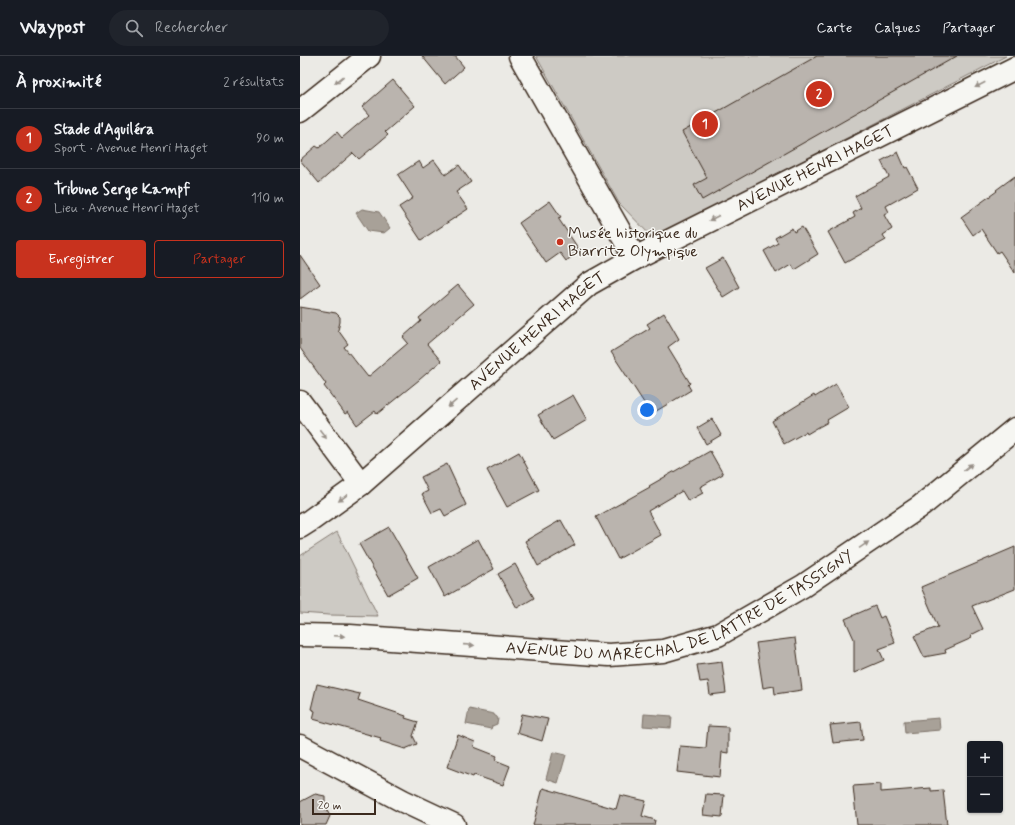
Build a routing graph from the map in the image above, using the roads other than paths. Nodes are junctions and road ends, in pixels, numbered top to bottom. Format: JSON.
{"nodes":[{"id":1,"x":369,"y":56,"type":"edge"},
{"id":2,"x":520,"y":56,"type":"edge"},
{"id":3,"x":1015,"y":68,"type":"edge"},
{"id":4,"x":300,"y":111,"type":"edge"},
{"id":5,"x":635,"y":258,"type":"junction"},
{"id":6,"x":300,"y":402,"type":"edge"},
{"id":7,"x":1015,"y":429,"type":"edge"},
{"id":8,"x":361,"y":484,"type":"junction"},
{"id":9,"x":304,"y":528,"type":"edge"},
{"id":10,"x":300,"y":635,"type":"edge"},
{"id":11,"x":300,"y":746,"type":"edge"},
{"id":12,"x":454,"y":825,"type":"edge"}],
"edges":[{"from":1,"to":4,"type":"main road","one_way":true},
{"from":2,"to":5,"type":"main road"},
{"from":3,"to":5,"type":"main road","name":"AVENUE HENRI HAGET","one_way":true},
{"from":5,"to":8,"type":"main road","name":"AVENUE HENRI HAGET","one_way":true},
{"from":6,"to":8,"type":"main road","one_way":true},
{"from":10,"to":7,"type":"main road","name":"AVENUE DU MARÉCHAL DE LATTRE DE TASSIGNY","one_way":true},
{"from":8,"to":9,"type":"main road","name":"AVENUE HENRI HAGET","one_way":true},
{"from":11,"to":12,"type":"main road"}]}
